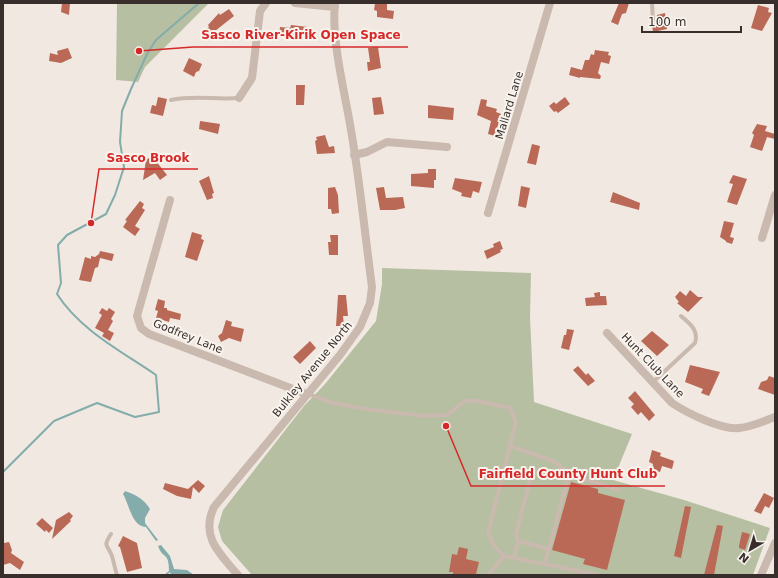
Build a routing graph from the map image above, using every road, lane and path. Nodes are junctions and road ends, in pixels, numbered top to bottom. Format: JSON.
{"nodes":[{"id":1,"x":266,"y":3,"type":"edge"},
{"id":2,"x":295,"y":3,"type":"edge"},
{"id":3,"x":550,"y":3,"type":"edge"},
{"id":4,"x":652,"y":3,"type":"edge"},
{"id":5,"x":335,"y":5,"type":"edge"},
{"id":6,"x":653,"y":20,"type":"dead end"},
{"id":7,"x":239,"y":98,"type":"joint"},
{"id":8,"x":171,"y":100,"type":"dead end"},
{"id":9,"x":447,"y":147,"type":"dead end"},
{"id":10,"x":354,"y":155,"type":"junction"},
{"id":11,"x":775,"y":195,"type":"edge"},
{"id":12,"x":170,"y":200,"type":"dead end"},
{"id":13,"x":488,"y":213,"type":"dead end"},
{"id":14,"x":762,"y":238,"type":"dead end"},
{"id":15,"x":681,"y":316,"type":"dead end"},
{"id":16,"x":607,"y":333,"type":"dead end"},
{"id":17,"x":653,"y":382,"type":"junction"},
{"id":18,"x":306,"y":394,"type":"junction"},
{"id":19,"x":775,"y":417,"type":"edge"},
{"id":20,"x":511,"y":446,"type":"junction"},
{"id":21,"x":569,"y":474,"type":"junction"},
{"id":22,"x":568,"y":480,"type":"junction"},
{"id":23,"x":619,"y":490,"type":"dead end"},
{"id":24,"x":111,"y":534,"type":"dead end"},
{"id":25,"x":518,"y":541,"type":"junction"},
{"id":26,"x":775,"y":543,"type":"edge"},
{"id":27,"x":549,"y":549,"type":"junction"},
{"id":28,"x":504,"y":556,"type":"junction"},
{"id":29,"x":514,"y":558,"type":"junction"},
{"id":30,"x":545,"y":563,"type":"junction"},
{"id":31,"x":117,"y":575,"type":"edge"},
{"id":32,"x":238,"y":575,"type":"edge"},
{"id":33,"x":488,"y":575,"type":"edge"},
{"id":34,"x":599,"y":575,"type":"edge"},
{"id":35,"x":761,"y":575,"type":"edge"}],
"edges":[{"from":1,"to":7,"type":"street"},
{"from":2,"to":5,"type":"street"},
{"from":3,"to":13,"type":"street","name":"Mallard Lane"},
{"from":4,"to":6,"type":"lane"},
{"from":5,"to":10,"type":"street","name":"Bulkley Avenue North"},
{"from":7,"to":8,"type":"lane"},
{"from":9,"to":10,"type":"street"},
{"from":10,"to":18,"type":"street","name":"Bulkley Avenue North"},
{"from":11,"to":14,"type":"street"},
{"from":12,"to":18,"type":"street","name":"Godfrey Lane"},
{"from":15,"to":17,"type":"lane"},
{"from":16,"to":17,"type":"street","name":"Hunt Club Lane"},
{"from":17,"to":19,"type":"street","name":"Hunt Club Lane"},
{"from":18,"to":20,"type":"lane"},
{"from":18,"to":32,"type":"street","name":"Bulkley Avenue North"},
{"from":20,"to":21,"type":"lane"},
{"from":20,"to":28,"type":"lane"},
{"from":21,"to":22,"type":"lane"},
{"from":21,"to":23,"type":"lane"},
{"from":22,"to":25,"type":"lane"},
{"from":22,"to":27,"type":"lane"},
{"from":24,"to":31,"type":"lane"},
{"from":25,"to":27,"type":"lane"},
{"from":25,"to":29,"type":"lane"},
{"from":26,"to":35,"type":"street"},
{"from":27,"to":30,"type":"lane"},
{"from":28,"to":29,"type":"lane"},
{"from":28,"to":33,"type":"lane"},
{"from":29,"to":30,"type":"lane"},
{"from":30,"to":34,"type":"lane"}]}
